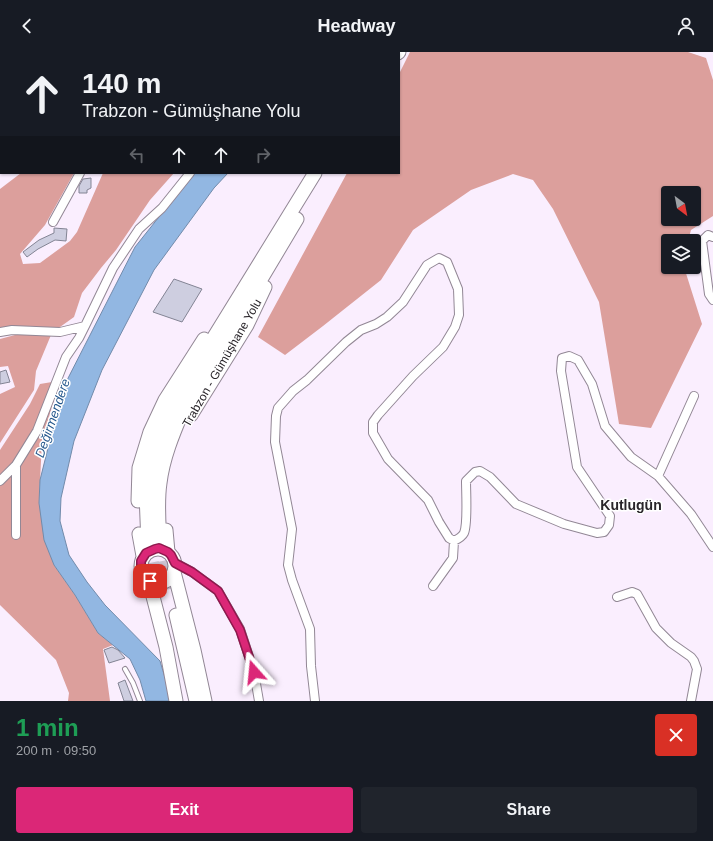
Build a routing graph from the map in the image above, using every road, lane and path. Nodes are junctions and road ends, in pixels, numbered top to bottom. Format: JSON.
{"nodes":[{"id":1,"x":79,"y":174,"type":"edge"},
{"id":2,"x":189,"y":174,"type":"edge"},
{"id":3,"x":315,"y":174,"type":"edge"},
{"id":4,"x":324,"y":174,"type":"edge"},
{"id":5,"x":53,"y":222,"type":"dead end"},
{"id":6,"x":713,"y":237,"type":"edge"},
{"id":7,"x":271,"y":245,"type":"junction"},
{"id":8,"x":713,"y":300,"type":"edge"},
{"id":9,"x":85,"y":326,"type":"junction"},
{"id":10,"x":0,"y":332,"type":"edge"},
{"id":11,"x":694,"y":396,"type":"dead end"},
{"id":12,"x":16,"y":465,"type":"junction"},
{"id":13,"x":658,"y":476,"type":"junction"},
{"id":14,"x":0,"y":481,"type":"edge"},
{"id":15,"x":16,"y":535,"type":"dead end"},
{"id":16,"x":454,"y":541,"type":"junction"},
{"id":17,"x":713,"y":547,"type":"edge"},
{"id":18,"x":165,"y":555,"type":"junction"},
{"id":19,"x":143,"y":556,"type":"junction"},
{"id":20,"x":150,"y":581,"type":"junction"},
{"id":21,"x":433,"y":586,"type":"dead end"},
{"id":22,"x":617,"y":596,"type":"dead end"},
{"id":23,"x":125,"y":668,"type":"dead end"},
{"id":24,"x":140,"y":701,"type":"edge"},
{"id":25,"x":176,"y":701,"type":"edge"},
{"id":26,"x":184,"y":701,"type":"edge"},
{"id":27,"x":196,"y":701,"type":"edge"},
{"id":28,"x":205,"y":701,"type":"edge"},
{"id":29,"x":258,"y":701,"type":"edge"},
{"id":30,"x":315,"y":701,"type":"edge"},
{"id":31,"x":691,"y":701,"type":"edge"}],
"edges":[{"from":1,"to":5,"type":"street"},
{"from":2,"to":9,"type":"street"},
{"from":3,"to":7,"type":"highway","name":"Trabzon - Gümüşhane Yolu"},
{"from":4,"to":18,"type":"highway","name":"Trabzon - Gümüşhane Yolu"},
{"from":6,"to":8,"type":"street"},
{"from":7,"to":18,"type":"highway","name":"Trabzon - Gümüşhane Yolu"},
{"from":7,"to":19,"type":"highway","name":"Trabzon - Gümüşhane Yolu"},
{"from":9,"to":10,"type":"street"},
{"from":9,"to":12,"type":"street"},
{"from":11,"to":13,"type":"street"},
{"from":12,"to":14,"type":"street"},
{"from":12,"to":15,"type":"street"},
{"from":13,"to":16,"type":"street"},
{"from":13,"to":17,"type":"street"},
{"from":16,"to":21,"type":"street"},
{"from":16,"to":30,"type":"street"},
{"from":18,"to":19,"type":"highway"},
{"from":18,"to":20,"type":"highway"},
{"from":18,"to":28,"type":"highway","name":"Trabzon - Gümüşhane Yolu"},
{"from":18,"to":29,"type":"street"},
{"from":19,"to":20,"type":"highway","name":"Trabzon - Gümüşhane Yolu"},
{"from":20,"to":25,"type":"highway","name":"Trabzon - Gümüşhane Yolu"},
{"from":22,"to":31,"type":"street"},
{"from":23,"to":24,"type":"lane"},
{"from":26,"to":27,"type":"highway"}]}
